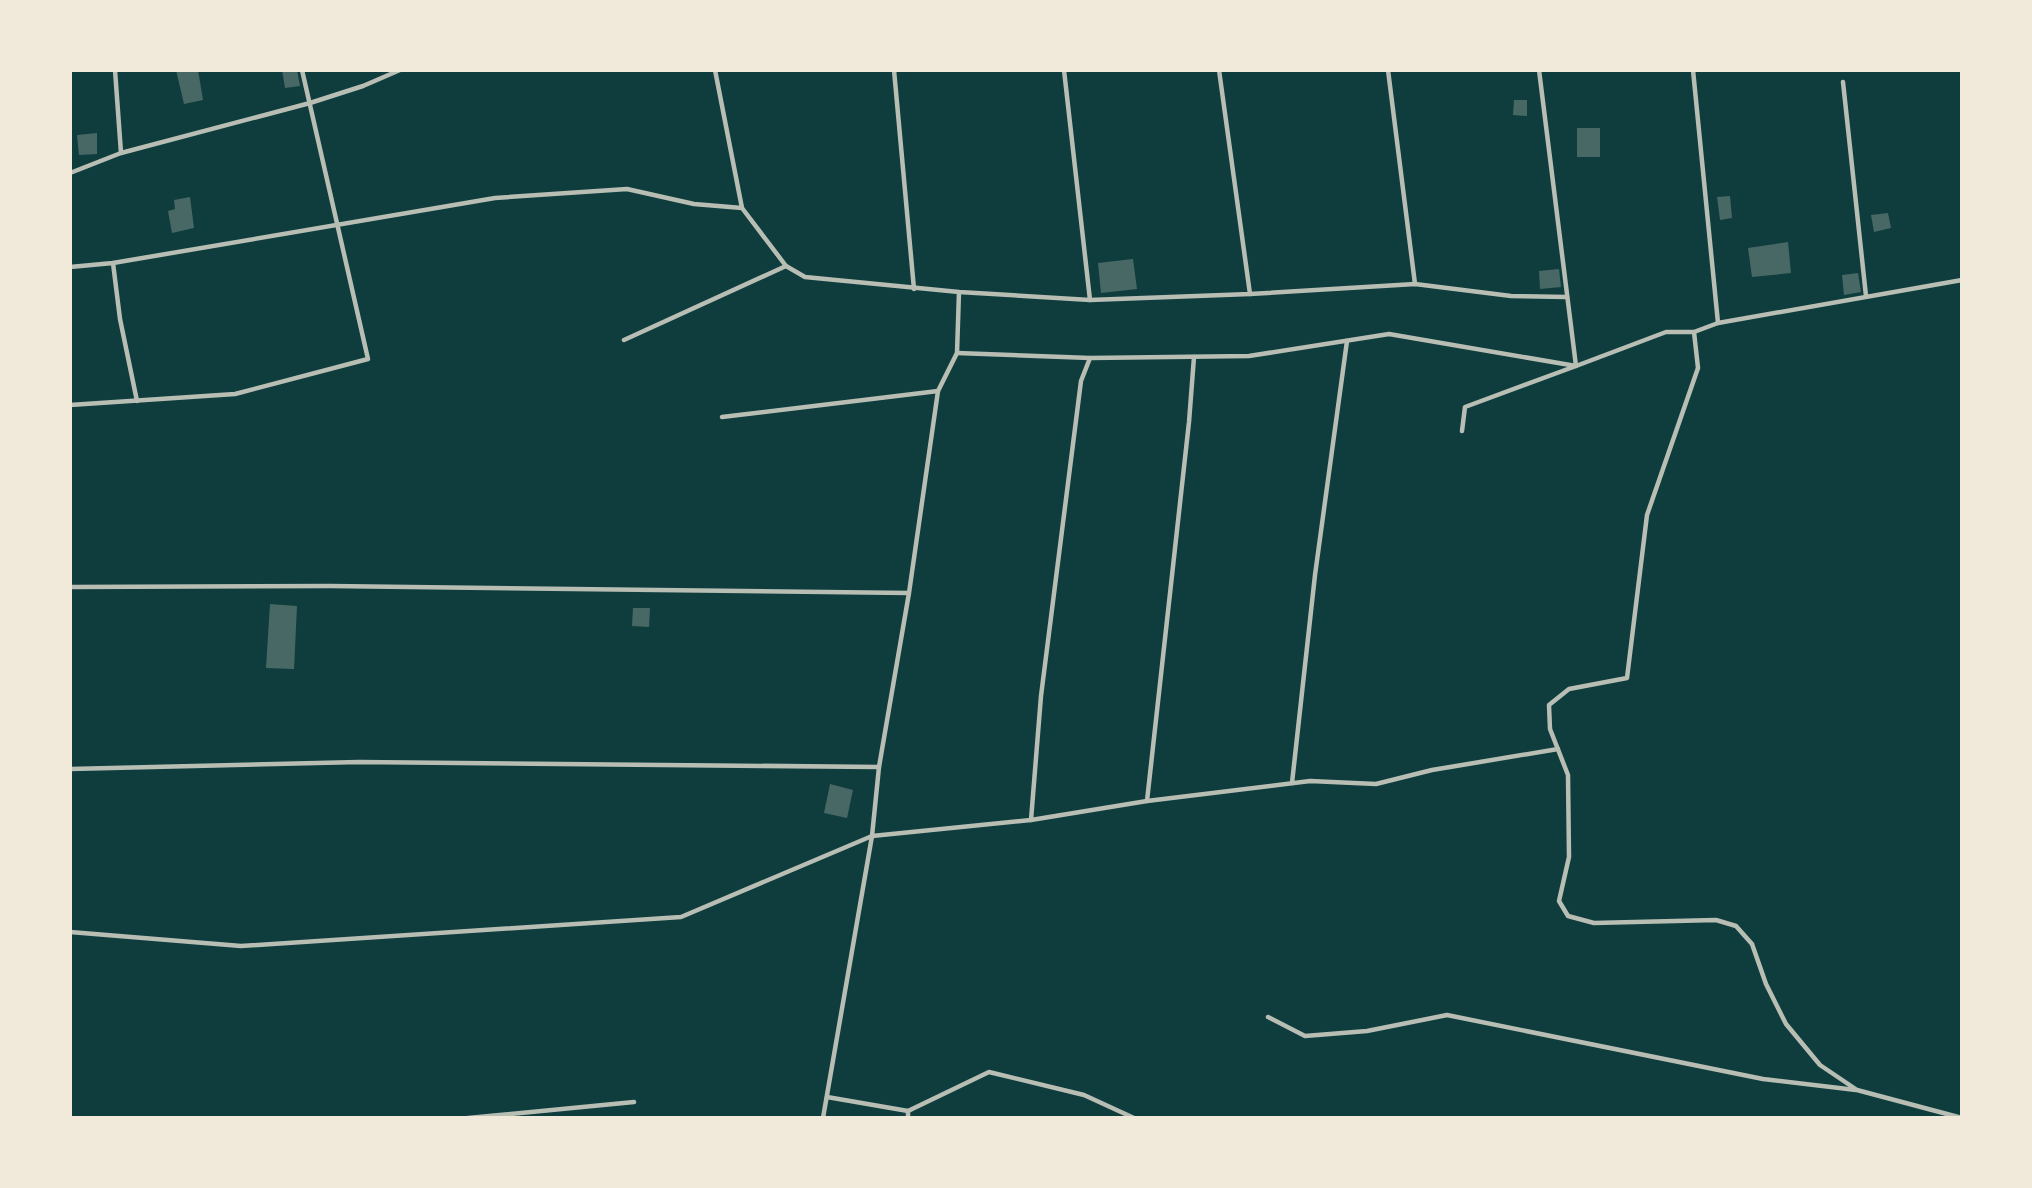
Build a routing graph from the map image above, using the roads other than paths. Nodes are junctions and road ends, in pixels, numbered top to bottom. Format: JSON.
{"nodes":[{"id":1,"x":115,"y":70,"type":"edge"},
{"id":2,"x":302,"y":70,"type":"edge"},
{"id":3,"x":400,"y":70,"type":"edge"},
{"id":4,"x":715,"y":70,"type":"edge"},
{"id":5,"x":894,"y":70,"type":"edge"},
{"id":6,"x":1064,"y":70,"type":"edge"},
{"id":7,"x":1219,"y":70,"type":"edge"},
{"id":8,"x":1388,"y":70,"type":"edge"},
{"id":9,"x":1539,"y":70,"type":"edge"},
{"id":10,"x":1693,"y":70,"type":"edge"},
{"id":11,"x":1843,"y":82,"type":"dead end"},
{"id":12,"x":310,"y":103,"type":"junction"},
{"id":13,"x":121,"y":153,"type":"junction"},
{"id":14,"x":70,"y":173,"type":"edge"},
{"id":15,"x":742,"y":208,"type":"junction"},
{"id":16,"x":337,"y":224,"type":"junction"},
{"id":17,"x":113,"y":263,"type":"junction"},
{"id":18,"x":786,"y":266,"type":"junction"},
{"id":19,"x":70,"y":267,"type":"edge"},
{"id":20,"x":1962,"y":280,"type":"edge"},
{"id":21,"x":1415,"y":284,"type":"junction"},
{"id":22,"x":914,"y":289,"type":"junction"},
{"id":23,"x":959,"y":292,"type":"junction"},
{"id":24,"x":1250,"y":294,"type":"junction"},
{"id":25,"x":1866,"y":296,"type":"junction"},
{"id":26,"x":1567,"y":298,"type":"junction"},
{"id":27,"x":1090,"y":300,"type":"junction"},
{"id":28,"x":1718,"y":323,"type":"junction"},
{"id":29,"x":1694,"y":332,"type":"junction"},
{"id":30,"x":624,"y":340,"type":"dead end"},
{"id":31,"x":1347,"y":341,"type":"junction"},
{"id":32,"x":957,"y":353,"type":"junction"},
{"id":33,"x":1194,"y":357,"type":"junction"},
{"id":34,"x":1090,"y":358,"type":"junction"},
{"id":35,"x":1576,"y":366,"type":"junction"},
{"id":36,"x":938,"y":391,"type":"junction"},
{"id":37,"x":136,"y":401,"type":"junction"},
{"id":38,"x":70,"y":405,"type":"edge"},
{"id":39,"x":722,"y":418,"type":"dead end"},
{"id":40,"x":1462,"y":431,"type":"dead end"},
{"id":41,"x":70,"y":587,"type":"edge"},
{"id":42,"x":909,"y":593,"type":"junction"},
{"id":43,"x":1558,"y":750,"type":"junction"},
{"id":44,"x":879,"y":767,"type":"junction"},
{"id":45,"x":70,"y":769,"type":"edge"},
{"id":46,"x":1292,"y":783,"type":"junction"},
{"id":47,"x":1147,"y":801,"type":"junction"},
{"id":48,"x":1031,"y":820,"type":"junction"},
{"id":49,"x":872,"y":836,"type":"junction"},
{"id":50,"x":70,"y":932,"type":"edge"},
{"id":51,"x":1268,"y":1017,"type":"dead end"},
{"id":52,"x":1857,"y":1090,"type":"junction"},
{"id":53,"x":827,"y":1097,"type":"junction"},
{"id":54,"x":634,"y":1102,"type":"dead end"},
{"id":55,"x":908,"y":1111,"type":"junction"},
{"id":56,"x":468,"y":1118,"type":"edge"},
{"id":57,"x":823,"y":1118,"type":"edge"},
{"id":58,"x":908,"y":1118,"type":"edge"},
{"id":59,"x":1134,"y":1118,"type":"edge"},
{"id":60,"x":1962,"y":1118,"type":"edge"}],
"edges":[{"from":1,"to":13,"type":"lane"},
{"from":2,"to":12,"type":"lane"},
{"from":3,"to":12,"type":"lane"},
{"from":4,"to":15,"type":"lane"},
{"from":5,"to":22,"type":"lane"},
{"from":6,"to":27,"type":"lane"},
{"from":7,"to":24,"type":"lane"},
{"from":8,"to":21,"type":"lane"},
{"from":9,"to":26,"type":"lane"},
{"from":10,"to":28,"type":"lane"},
{"from":11,"to":25,"type":"lane"},
{"from":12,"to":13,"type":"lane"},
{"from":12,"to":16,"type":"lane"},
{"from":13,"to":14,"type":"lane"},
{"from":15,"to":16,"type":"lane"},
{"from":15,"to":18,"type":"lane"},
{"from":16,"to":17,"type":"lane"},
{"from":16,"to":37,"type":"lane"},
{"from":17,"to":19,"type":"lane"},
{"from":17,"to":37,"type":"lane"},
{"from":18,"to":22,"type":"lane"},
{"from":18,"to":30,"type":"lane"},
{"from":20,"to":25,"type":"lane"},
{"from":21,"to":24,"type":"lane"},
{"from":21,"to":26,"type":"lane"},
{"from":22,"to":23,"type":"lane"},
{"from":23,"to":27,"type":"lane"},
{"from":23,"to":32,"type":"lane"},
{"from":24,"to":27,"type":"lane"},
{"from":25,"to":28,"type":"lane"},
{"from":26,"to":35,"type":"lane"},
{"from":28,"to":29,"type":"lane"},
{"from":29,"to":35,"type":"lane"},
{"from":29,"to":43,"type":"lane"},
{"from":31,"to":33,"type":"lane"},
{"from":31,"to":35,"type":"lane"},
{"from":31,"to":46,"type":"lane"},
{"from":32,"to":34,"type":"lane"},
{"from":32,"to":36,"type":"lane"},
{"from":33,"to":34,"type":"lane"},
{"from":33,"to":47,"type":"lane"},
{"from":34,"to":48,"type":"lane"},
{"from":35,"to":40,"type":"lane"},
{"from":36,"to":39,"type":"lane"},
{"from":36,"to":42,"type":"lane"},
{"from":37,"to":38,"type":"lane"},
{"from":41,"to":42,"type":"lane"},
{"from":42,"to":44,"type":"lane"},
{"from":43,"to":46,"type":"lane"},
{"from":43,"to":52,"type":"lane"},
{"from":44,"to":45,"type":"lane"},
{"from":44,"to":49,"type":"lane"},
{"from":46,"to":47,"type":"lane"},
{"from":47,"to":48,"type":"lane"},
{"from":48,"to":49,"type":"lane"},
{"from":49,"to":50,"type":"lane"},
{"from":49,"to":53,"type":"lane"},
{"from":51,"to":52,"type":"lane"},
{"from":52,"to":60,"type":"lane"},
{"from":53,"to":55,"type":"lane"},
{"from":53,"to":57,"type":"lane"},
{"from":54,"to":56,"type":"lane"},
{"from":55,"to":58,"type":"lane"},
{"from":55,"to":59,"type":"lane"}]}
